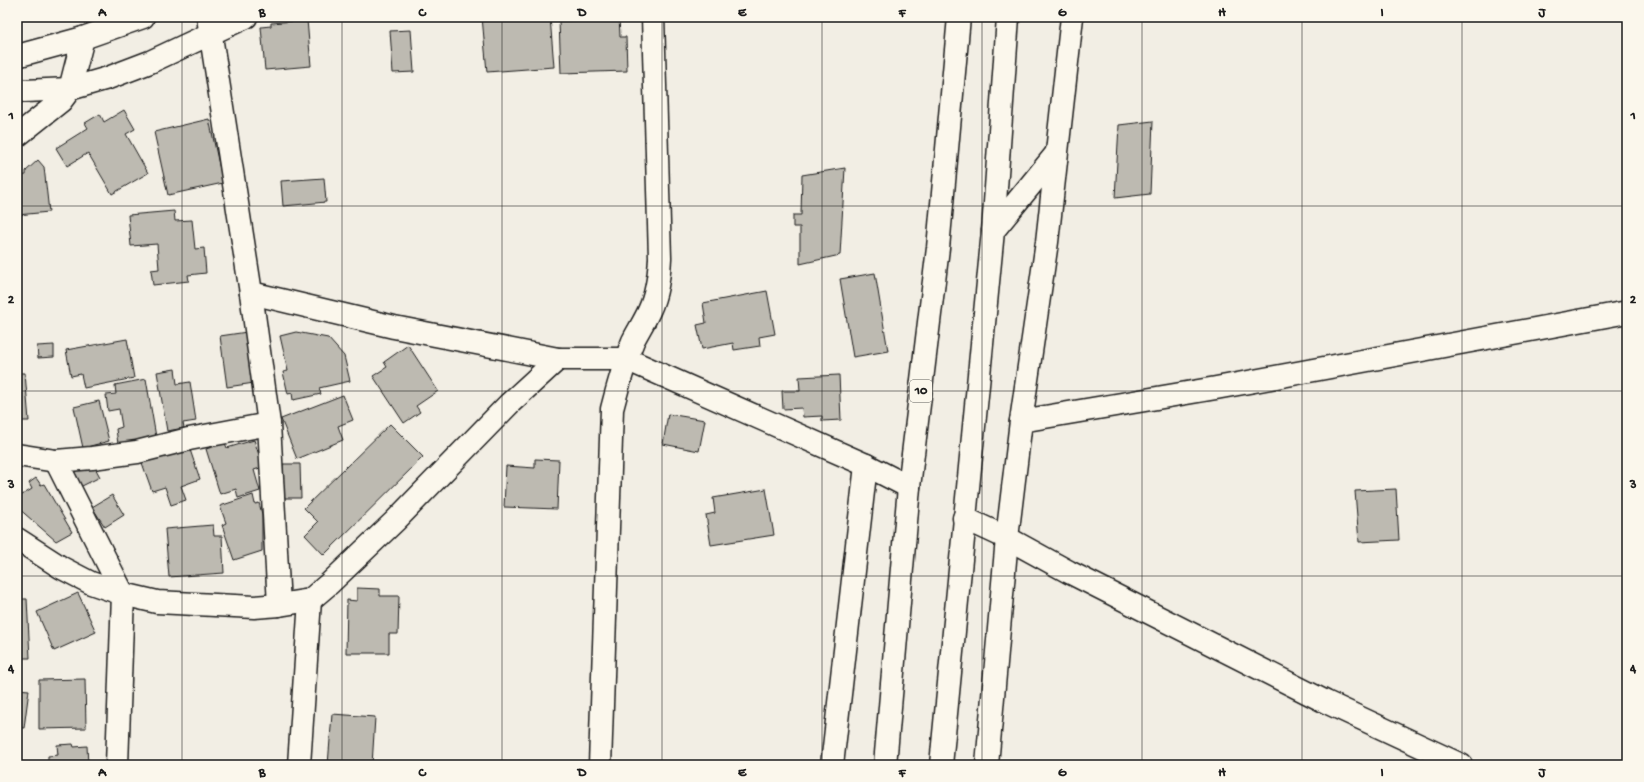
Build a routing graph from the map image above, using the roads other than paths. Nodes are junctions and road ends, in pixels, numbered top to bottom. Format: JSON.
{"nodes":[{"id":1,"x":143,"y":17,"type":"edge"},
{"id":2,"x":246,"y":17,"type":"edge"},
{"id":3,"x":653,"y":17,"type":"edge"},
{"id":4,"x":959,"y":17,"type":"edge"},
{"id":5,"x":1008,"y":17,"type":"edge"},
{"id":6,"x":1072,"y":17,"type":"edge"},
{"id":7,"x":209,"y":25,"type":"edge"},
{"id":8,"x":82,"y":38,"type":"junction"},
{"id":9,"x":17,"y":56,"type":"edge"},
{"id":10,"x":17,"y":89,"type":"edge"},
{"id":11,"x":70,"y":90,"type":"junction"},
{"id":12,"x":17,"y":136,"type":"edge"},
{"id":13,"x":1056,"y":154,"type":"junction"},
{"id":14,"x":992,"y":231,"type":"junction"},
{"id":15,"x":251,"y":293,"type":"junction"},
{"id":16,"x":1622,"y":313,"type":"dead end"},
{"id":17,"x":558,"y":359,"type":"junction"},
{"id":18,"x":626,"y":359,"type":"junction"},
{"id":19,"x":1021,"y":421,"type":"junction"},
{"id":20,"x":269,"y":424,"type":"junction"},
{"id":21,"x":17,"y":455,"type":"edge"},
{"id":22,"x":56,"y":462,"type":"junction"},
{"id":23,"x":866,"y":465,"type":"junction"},
{"id":24,"x":909,"y":487,"type":"junction"},
{"id":25,"x":964,"y":518,"type":"junction"},
{"id":26,"x":1007,"y":538,"type":"junction"},
{"id":27,"x":17,"y":539,"type":"edge"},
{"id":28,"x":123,"y":594,"type":"junction"},
{"id":29,"x":310,"y":600,"type":"junction"},
{"id":30,"x":279,"y":605,"type":"junction"},
{"id":31,"x":117,"y":765,"type":"edge"},
{"id":32,"x":299,"y":765,"type":"edge"},
{"id":33,"x":600,"y":765,"type":"edge"},
{"id":34,"x":832,"y":765,"type":"edge"},
{"id":35,"x":885,"y":765,"type":"edge"},
{"id":36,"x":941,"y":765,"type":"edge"},
{"id":37,"x":987,"y":765,"type":"edge"},
{"id":38,"x":1461,"y":765,"type":"edge"}],
"edges":[{"from":1,"to":8,"type":"main road"},
{"from":2,"to":7,"type":"main road"},
{"from":3,"to":18,"type":"main road"},
{"from":4,"to":24,"type":"main road","number":"10"},
{"from":5,"to":14,"type":"main road"},
{"from":6,"to":13,"type":"main road"},
{"from":7,"to":11,"type":"main road"},
{"from":7,"to":15,"type":"main road"},
{"from":8,"to":9,"type":"main road"},
{"from":8,"to":11,"type":"main road"},
{"from":10,"to":11,"type":"main road"},
{"from":11,"to":12,"type":"main road"},
{"from":13,"to":14,"type":"main road"},
{"from":13,"to":19,"type":"main road"},
{"from":14,"to":25,"type":"main road"},
{"from":15,"to":17,"type":"main road"},
{"from":15,"to":20,"type":"main road"},
{"from":16,"to":19,"type":"main road"},
{"from":17,"to":18,"type":"main road"},
{"from":17,"to":29,"type":"main road"},
{"from":18,"to":23,"type":"main road"},
{"from":18,"to":33,"type":"main road"},
{"from":19,"to":26,"type":"main road"},
{"from":20,"to":22,"type":"main road"},
{"from":20,"to":30,"type":"main road"},
{"from":21,"to":22,"type":"main road"},
{"from":22,"to":28,"type":"main road"},
{"from":23,"to":24,"type":"main road"},
{"from":23,"to":34,"type":"main road"},
{"from":24,"to":35,"type":"main road","number":"10"},
{"from":25,"to":26,"type":"main road"},
{"from":25,"to":36,"type":"main road"},
{"from":26,"to":37,"type":"main road"},
{"from":26,"to":38,"type":"main road"},
{"from":27,"to":28,"type":"main road"},
{"from":28,"to":30,"type":"main road"},
{"from":28,"to":31,"type":"main road"},
{"from":29,"to":30,"type":"main road"},
{"from":29,"to":32,"type":"main road"}]}
